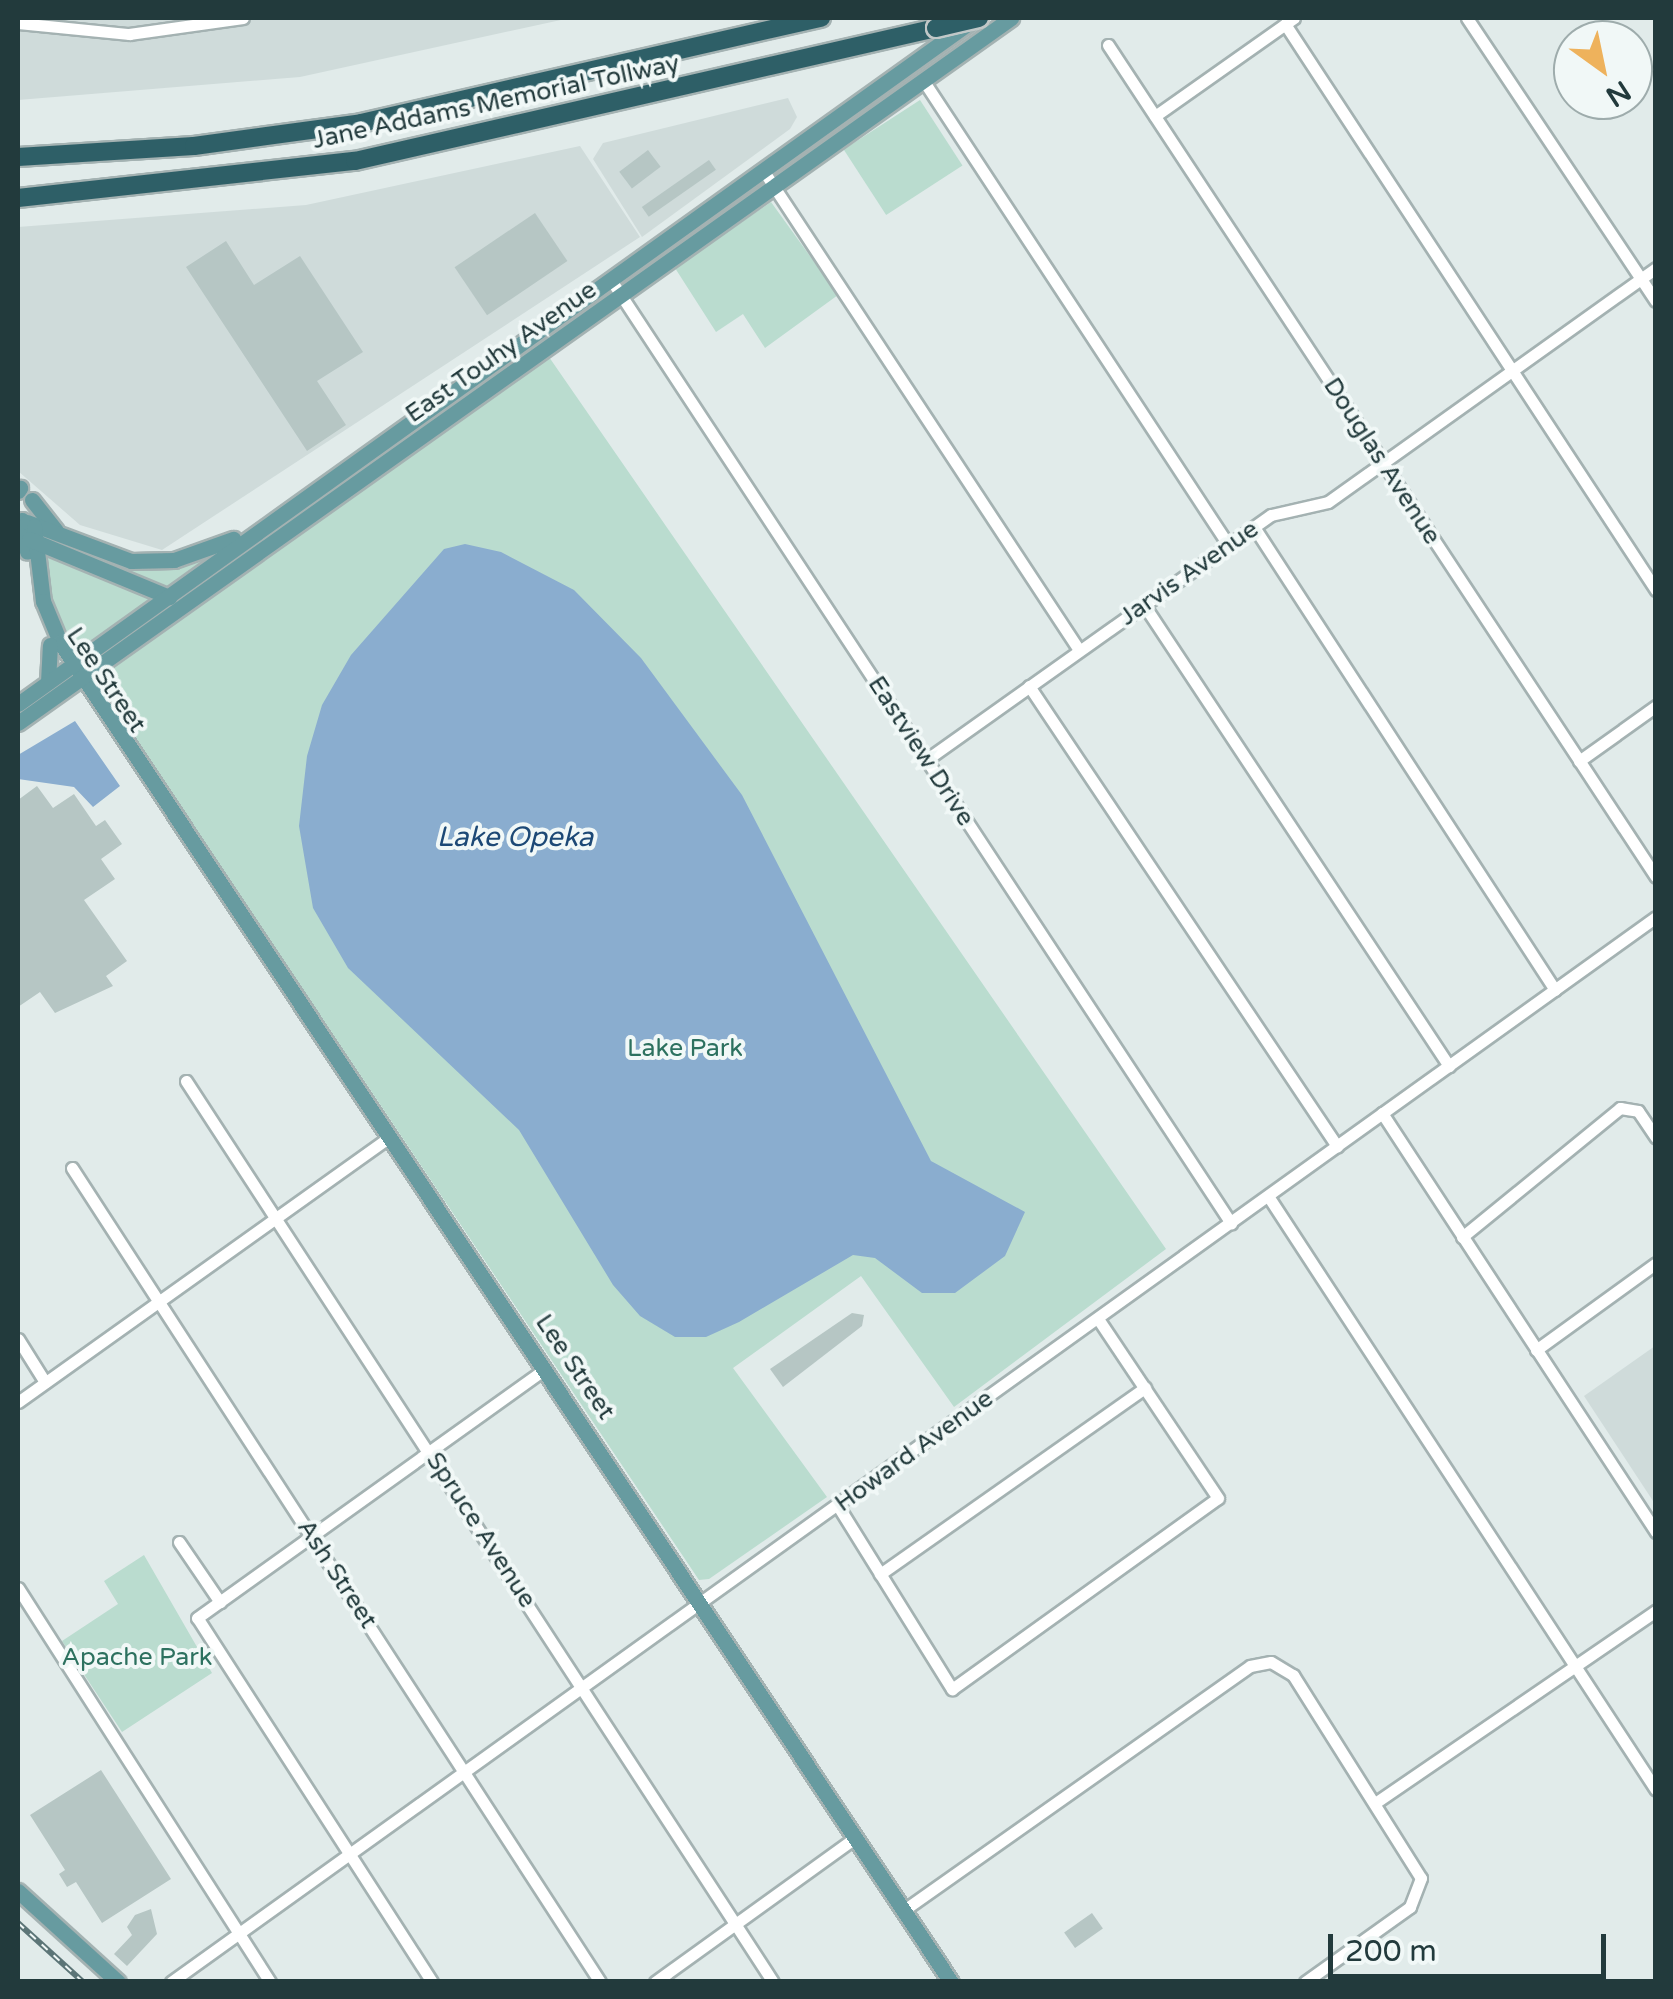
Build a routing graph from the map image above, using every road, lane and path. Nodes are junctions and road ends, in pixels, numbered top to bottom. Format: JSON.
{"nodes":[{"id":1,"x":243,"y":18,"type":"edge"},
{"id":2,"x":820,"y":18,"type":"edge"},
{"id":3,"x":978,"y":18,"type":"edge"},
{"id":4,"x":1011,"y":18,"type":"edge"},
{"id":5,"x":1468,"y":18,"type":"edge"},
{"id":6,"x":1289,"y":21,"type":"edge"},
{"id":7,"x":18,"y":23,"type":"edge"},
{"id":8,"x":754,"y":33,"type":"junction"},
{"id":9,"x":1108,"y":46,"type":"dead end"},
{"id":10,"x":761,"y":69,"type":"junction"},
{"id":11,"x":922,"y":80,"type":"junction"},
{"id":12,"x":1155,"y":116,"type":"junction"},
{"id":13,"x":18,"y":157,"type":"edge"},
{"id":14,"x":763,"y":170,"type":"junction"},
{"id":15,"x":775,"y":188,"type":"junction"},
{"id":16,"x":18,"y":198,"type":"edge"},
{"id":17,"x":1656,"y":268,"type":"edge"},
{"id":18,"x":1640,"y":278,"type":"junction"},
{"id":19,"x":611,"y":280,"type":"junction"},
{"id":20,"x":622,"y":296,"type":"junction"},
{"id":21,"x":1656,"y":301,"type":"edge"},
{"id":22,"x":1510,"y":370,"type":"junction"},
{"id":23,"x":1384,"y":462,"type":"junction"},
{"id":24,"x":23,"y":493,"type":"edge"},
{"id":25,"x":259,"y":527,"type":"junction"},
{"id":26,"x":1254,"y":528,"type":"junction"},
{"id":27,"x":24,"y":532,"type":"edge"},
{"id":28,"x":66,"y":540,"type":"junction"},
{"id":29,"x":1229,"y":546,"type":"junction"},
{"id":30,"x":212,"y":588,"type":"junction"},
{"id":31,"x":1656,"y":590,"type":"edge"},
{"id":32,"x":165,"y":597,"type":"junction"},
{"id":33,"x":1144,"y":605,"type":"junction"},
{"id":34,"x":50,"y":644,"type":"junction"},
{"id":35,"x":1080,"y":650,"type":"junction"},
{"id":36,"x":75,"y":672,"type":"junction"},
{"id":37,"x":48,"y":682,"type":"junction"},
{"id":38,"x":1030,"y":686,"type":"junction"},
{"id":39,"x":18,"y":704,"type":"edge"},
{"id":40,"x":1656,"y":706,"type":"edge"},
{"id":41,"x":18,"y":724,"type":"edge"},
{"id":42,"x":926,"y":760,"type":"junction"},
{"id":43,"x":1579,"y":761,"type":"junction"},
{"id":44,"x":1656,"y":877,"type":"edge"},
{"id":45,"x":1656,"y":917,"type":"edge"},
{"id":46,"x":1555,"y":990,"type":"junction"},
{"id":47,"x":1448,"y":1066,"type":"junction"},
{"id":48,"x":186,"y":1081,"type":"dead end"},
{"id":49,"x":1382,"y":1114,"type":"junction"},
{"id":50,"x":390,"y":1136,"type":"junction"},
{"id":51,"x":1656,"y":1138,"type":"edge"},
{"id":52,"x":1337,"y":1146,"type":"junction"},
{"id":53,"x":72,"y":1168,"type":"dead end"},
{"id":54,"x":1268,"y":1196,"type":"junction"},
{"id":55,"x":276,"y":1217,"type":"junction"},
{"id":56,"x":1231,"y":1223,"type":"junction"},
{"id":57,"x":1462,"y":1237,"type":"junction"},
{"id":58,"x":1656,"y":1263,"type":"edge"},
{"id":59,"x":159,"y":1301,"type":"junction"},
{"id":60,"x":1098,"y":1320,"type":"junction"},
{"id":61,"x":18,"y":1340,"type":"edge"},
{"id":62,"x":1536,"y":1350,"type":"junction"},
{"id":63,"x":546,"y":1369,"type":"junction"},
{"id":64,"x":45,"y":1382,"type":"junction"},
{"id":65,"x":1145,"y":1388,"type":"junction"},
{"id":66,"x":18,"y":1402,"type":"edge"},
{"id":67,"x":429,"y":1452,"type":"junction"},
{"id":68,"x":838,"y":1506,"type":"junction"},
{"id":69,"x":1656,"y":1532,"type":"edge"},
{"id":70,"x":313,"y":1535,"type":"junction"},
{"id":71,"x":179,"y":1542,"type":"dead end"},
{"id":72,"x":880,"y":1574,"type":"junction"},
{"id":73,"x":18,"y":1588,"type":"edge"},
{"id":74,"x":220,"y":1602,"type":"junction"},
{"id":75,"x":702,"y":1603,"type":"junction"},
{"id":76,"x":1656,"y":1611,"type":"edge"},
{"id":77,"x":1574,"y":1666,"type":"junction"},
{"id":78,"x":584,"y":1688,"type":"junction"},
{"id":79,"x":465,"y":1772,"type":"junction"},
{"id":80,"x":1656,"y":1790,"type":"edge"},
{"id":81,"x":1378,"y":1801,"type":"junction"},
{"id":82,"x":856,"y":1837,"type":"junction"},
{"id":83,"x":350,"y":1854,"type":"junction"},
{"id":84,"x":18,"y":1890,"type":"edge"},
{"id":85,"x":904,"y":1910,"type":"junction"},
{"id":86,"x":735,"y":1924,"type":"junction"},
{"id":87,"x":239,"y":1933,"type":"junction"},
{"id":88,"x":118,"y":1982,"type":"edge"},
{"id":89,"x":171,"y":1982,"type":"edge"},
{"id":90,"x":270,"y":1982,"type":"edge"},
{"id":91,"x":432,"y":1982,"type":"edge"},
{"id":92,"x":600,"y":1982,"type":"edge"},
{"id":93,"x":655,"y":1982,"type":"edge"},
{"id":94,"x":772,"y":1982,"type":"edge"},
{"id":95,"x":951,"y":1982,"type":"edge"},
{"id":96,"x":1305,"y":1982,"type":"edge"}],
"edges":[{"from":1,"to":7,"type":"street"},
{"from":2,"to":8,"type":"highway","name":"Jane Addams Memorial Tollway"},
{"from":3,"to":10,"type":"highway","name":"Jane Addams Memorial Tollway","bridge":true},
{"from":3,"to":14,"type":"main road","name":"East Touhy Avenue"},
{"from":4,"to":11,"type":"main road","name":"East Touhy Avenue"},
{"from":5,"to":18,"type":"street"},
{"from":6,"to":12,"type":"street"},
{"from":6,"to":22,"type":"street"},
{"from":8,"to":10,"type":"highway"},
{"from":8,"to":13,"type":"highway","name":"Jane Addams Memorial Tollway"},
{"from":9,"to":12,"type":"street","name":"Douglas Avenue"},
{"from":10,"to":16,"type":"highway","name":"Jane Addams Memorial Tollway"},
{"from":11,"to":15,"type":"main road","name":"East Touhy Avenue"},
{"from":11,"to":29,"type":"street"},
{"from":12,"to":23,"type":"street","name":"Douglas Avenue"},
{"from":14,"to":15,"type":"street"},
{"from":14,"to":19,"type":"main road","name":"East Touhy Avenue"},
{"from":15,"to":20,"type":"main road","name":"East Touhy Avenue"},
{"from":15,"to":35,"type":"street"},
{"from":17,"to":18,"type":"street","name":"Jarvis Avenue"},
{"from":18,"to":21,"type":"street"},
{"from":18,"to":22,"type":"street","name":"Jarvis Avenue"},
{"from":19,"to":20,"type":"street","name":"Eastview Drive"},
{"from":19,"to":25,"type":"main road","name":"East Touhy Avenue"},
{"from":20,"to":30,"type":"main road","name":"East Touhy Avenue"},
{"from":20,"to":42,"type":"street","name":"Eastview Drive"},
{"from":22,"to":23,"type":"street","name":"Jarvis Avenue"},
{"from":22,"to":31,"type":"street"},
{"from":23,"to":26,"type":"street","name":"Jarvis Avenue"},
{"from":23,"to":43,"type":"street","name":"Douglas Avenue"},
{"from":24,"to":28,"type":"main road"},
{"from":25,"to":28,"type":"main road"},
{"from":25,"to":32,"type":"main road","name":"East Touhy Avenue"},
{"from":26,"to":29,"type":"street","name":"Jarvis Avenue"},
{"from":26,"to":46,"type":"street"},
{"from":27,"to":28,"type":"main road"},
{"from":27,"to":32,"type":"main road"},
{"from":27,"to":34,"type":"main road","name":"Lee Street"},
{"from":27,"to":36,"type":"main road","name":"Lee Street"},
{"from":29,"to":33,"type":"street","name":"Jarvis Avenue"},
{"from":30,"to":32,"type":"main road"},
{"from":30,"to":36,"type":"main road","name":"East Touhy Avenue"},
{"from":32,"to":36,"type":"main road","name":"East Touhy Avenue"},
{"from":33,"to":35,"type":"street","name":"Jarvis Avenue"},
{"from":33,"to":47,"type":"street"},
{"from":34,"to":36,"type":"main road","name":"Lee Street"},
{"from":34,"to":37,"type":"main road"},
{"from":35,"to":38,"type":"street","name":"Jarvis Avenue"},
{"from":36,"to":37,"type":"main road","name":"East Touhy Avenue"},
{"from":36,"to":41,"type":"main road","name":"East Touhy Avenue"},
{"from":36,"to":50,"type":"main road","name":"Lee Street"},
{"from":37,"to":39,"type":"main road","name":"East Touhy Avenue"},
{"from":38,"to":42,"type":"street","name":"Jarvis Avenue"},
{"from":38,"to":52,"type":"street"},
{"from":40,"to":43,"type":"street"},
{"from":42,"to":56,"type":"street","name":"Eastview Drive"},
{"from":43,"to":44,"type":"street","name":"Douglas Avenue"},
{"from":45,"to":46,"type":"street","name":"Howard Avenue"},
{"from":46,"to":47,"type":"street","name":"Howard Avenue"},
{"from":47,"to":49,"type":"street","name":"Howard Avenue"},
{"from":48,"to":55,"type":"street","name":"Spruce Avenue"},
{"from":49,"to":52,"type":"street","name":"Howard Avenue"},
{"from":49,"to":57,"type":"street"},
{"from":50,"to":55,"type":"street"},
{"from":50,"to":63,"type":"main road","name":"Lee Street"},
{"from":51,"to":57,"type":"street"},
{"from":52,"to":54,"type":"street","name":"Howard Avenue"},
{"from":53,"to":59,"type":"street","name":"Ash Street"},
{"from":54,"to":56,"type":"street","name":"Howard Avenue"},
{"from":54,"to":77,"type":"street"},
{"from":55,"to":59,"type":"street"},
{"from":55,"to":67,"type":"street","name":"Spruce Avenue"},
{"from":56,"to":60,"type":"street","name":"Howard Avenue"},
{"from":57,"to":62,"type":"street"},
{"from":58,"to":62,"type":"street"},
{"from":59,"to":64,"type":"street"},
{"from":59,"to":70,"type":"street","name":"Ash Street"},
{"from":60,"to":65,"type":"street"},
{"from":60,"to":68,"type":"street","name":"Howard Avenue"},
{"from":61,"to":64,"type":"street"},
{"from":62,"to":69,"type":"street"},
{"from":63,"to":67,"type":"street"},
{"from":63,"to":75,"type":"main road","name":"Lee Street"},
{"from":64,"to":66,"type":"street"},
{"from":65,"to":72,"type":"street"},
{"from":65,"to":72,"type":"street"},
{"from":67,"to":70,"type":"street"},
{"from":67,"to":78,"type":"street","name":"Spruce Avenue"},
{"from":68,"to":72,"type":"street"},
{"from":68,"to":75,"type":"street","name":"Howard Avenue"},
{"from":70,"to":74,"type":"street"},
{"from":70,"to":79,"type":"street","name":"Ash Street"},
{"from":71,"to":74,"type":"street"},
{"from":73,"to":87,"type":"street"},
{"from":74,"to":83,"type":"street"},
{"from":75,"to":78,"type":"street","name":"Howard Avenue"},
{"from":75,"to":82,"type":"main road","name":"Lee Street"},
{"from":76,"to":77,"type":"street"},
{"from":77,"to":80,"type":"street"},
{"from":77,"to":81,"type":"street"},
{"from":78,"to":79,"type":"street","name":"Howard Avenue"},
{"from":78,"to":86,"type":"street","name":"Spruce Avenue"},
{"from":79,"to":83,"type":"street","name":"Howard Avenue"},
{"from":79,"to":92,"type":"street","name":"Ash Street"},
{"from":81,"to":85,"type":"street"},
{"from":81,"to":96,"type":"street"},
{"from":82,"to":85,"type":"main road","name":"Lee Street"},
{"from":82,"to":86,"type":"street"},
{"from":83,"to":87,"type":"street","name":"Howard Avenue"},
{"from":83,"to":91,"type":"street"},
{"from":84,"to":88,"type":"main road"},
{"from":85,"to":95,"type":"main road","name":"Lee Street"},
{"from":86,"to":93,"type":"street"},
{"from":86,"to":94,"type":"street","name":"Spruce Avenue"},
{"from":87,"to":89,"type":"street","name":"Howard Avenue"},
{"from":87,"to":90,"type":"street"}]}
